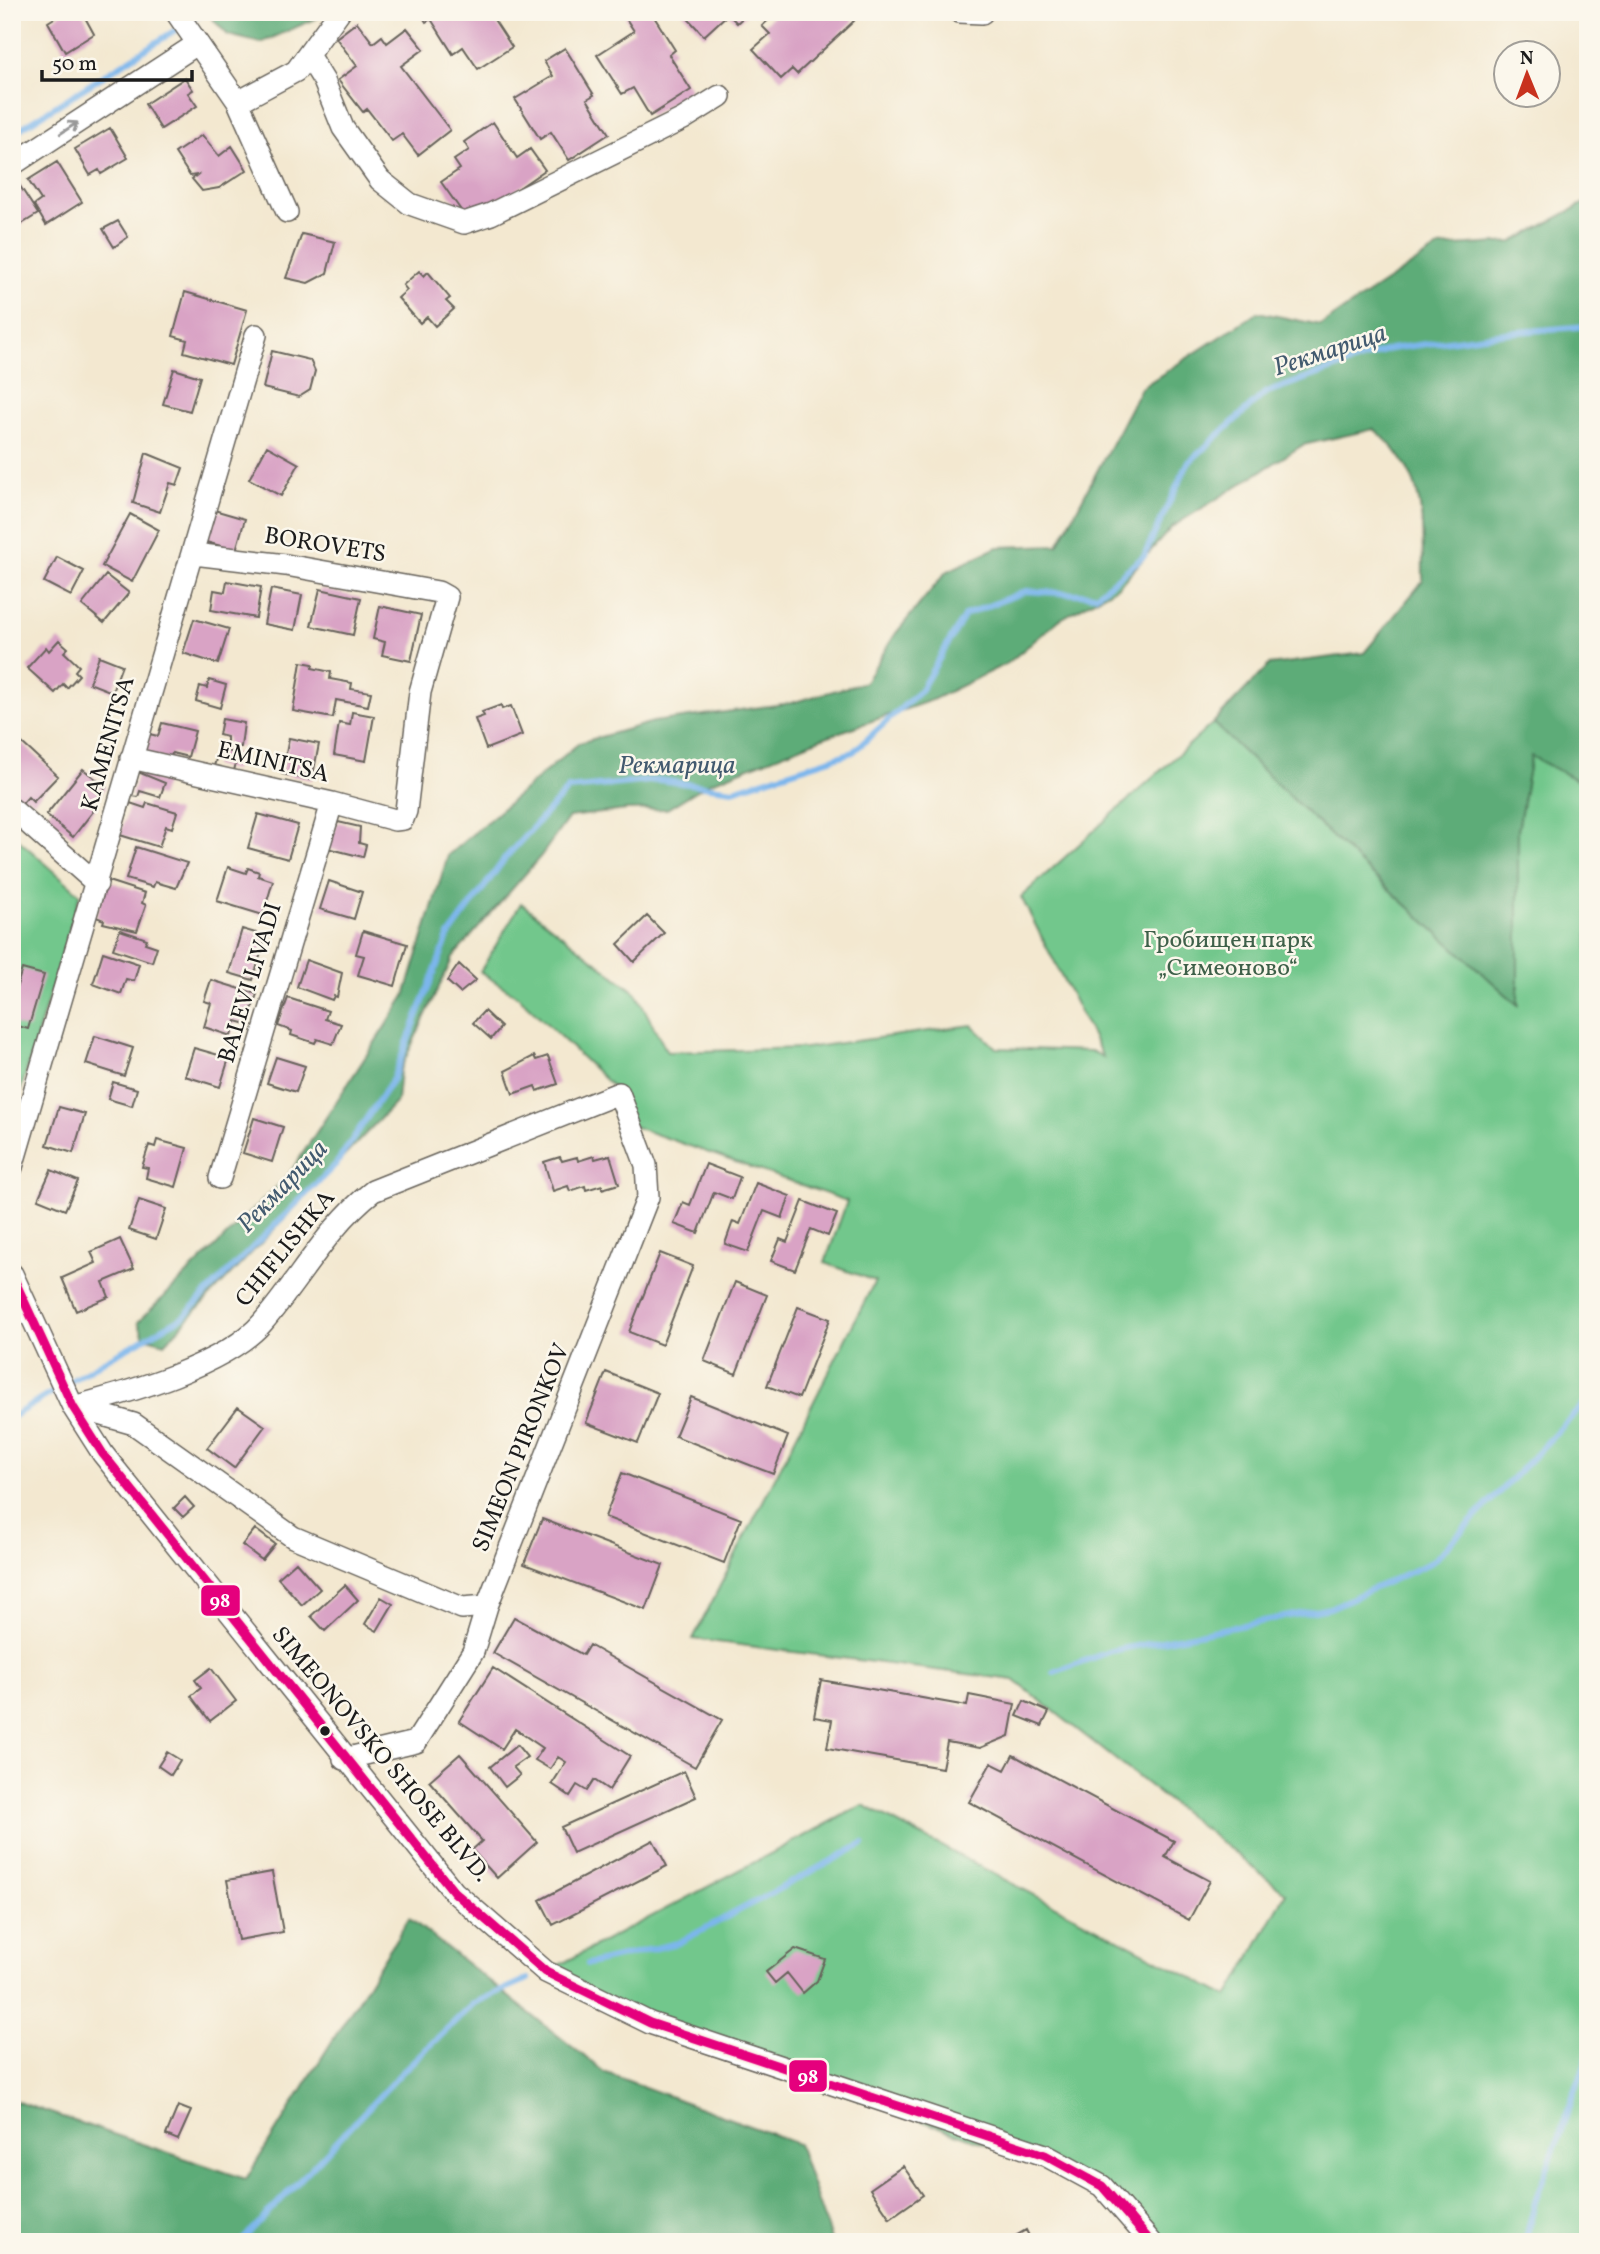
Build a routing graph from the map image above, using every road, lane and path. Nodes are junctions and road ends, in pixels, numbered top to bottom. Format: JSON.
{"nodes":[{"id":1,"x":176,"y":12,"type":"edge"},
{"id":2,"x":340,"y":12,"type":"edge"},
{"id":3,"x":959,"y":12,"type":"edge"},
{"id":4,"x":982,"y":13,"type":"edge"},
{"id":5,"x":197,"y":44,"type":"junction"},
{"id":6,"x":308,"y":55,"type":"junction"},
{"id":7,"x":720,"y":96,"type":"dead end"},
{"id":8,"x":238,"y":102,"type":"junction"},
{"id":9,"x":12,"y":165,"type":"edge"},
{"id":10,"x":287,"y":212,"type":"dead end"},
{"id":11,"x":256,"y":335,"type":"dead end"},
{"id":12,"x":194,"y":554,"type":"junction"},
{"id":13,"x":131,"y":758,"type":"junction"},
{"id":14,"x":332,"y":803,"type":"junction"},
{"id":15,"x":12,"y":809,"type":"edge"},
{"id":16,"x":403,"y":820,"type":"joint"},
{"id":17,"x":97,"y":884,"type":"junction"},
{"id":18,"x":619,"y":1094,"type":"joint"},
{"id":19,"x":12,"y":1167,"type":"edge"},
{"id":20,"x":220,"y":1178,"type":"dead end"},
{"id":21,"x":12,"y":1274,"type":"edge"},
{"id":22,"x":71,"y":1403,"type":"junction"},
{"id":23,"x":487,"y":1606,"type":"junction"},
{"id":24,"x":345,"y":1759,"type":"junction"},
{"id":25,"x":1151,"y":2242,"type":"edge"}],
"edges":[{"from":1,"to":5,"type":"street"},
{"from":2,"to":6,"type":"street"},
{"from":3,"to":4,"type":"street"},
{"from":5,"to":8,"type":"street"},
{"from":9,"to":5,"type":"street","one_way":true},
{"from":6,"to":7,"type":"street"},
{"from":6,"to":8,"type":"street"},
{"from":8,"to":10,"type":"street"},
{"from":11,"to":12,"type":"street","name":"KAMENITSA"},
{"from":12,"to":13,"type":"street","name":"KAMENITSA"},
{"from":12,"to":16,"type":"street","name":"BOROVETS"},
{"from":13,"to":14,"type":"street","name":"EMINITSA"},
{"from":13,"to":17,"type":"street","name":"KAMENITSA"},
{"from":14,"to":16,"type":"street","name":"EMINITSA"},
{"from":14,"to":20,"type":"street","name":"BALEVI LIVADI"},
{"from":15,"to":17,"type":"street"},
{"from":17,"to":19,"type":"street","name":"KAMENITSA"},
{"from":18,"to":22,"type":"street","name":"CHIFLISHKA"},
{"from":18,"to":23,"type":"street","name":"SIMEON PIRONKOV"},
{"from":21,"to":22,"type":"street","name":"SIMEONOVSKO SHOSE BLVD."},
{"from":22,"to":23,"type":"street"},
{"from":22,"to":24,"type":"street","name":"SIMEONOVSKO SHOSE BLVD."},
{"from":23,"to":24,"type":"street","name":"SIMEON PIRONKOV"},
{"from":24,"to":25,"type":"street","name":"SIMEONOVSKO SHOSE BLVD."}]}
